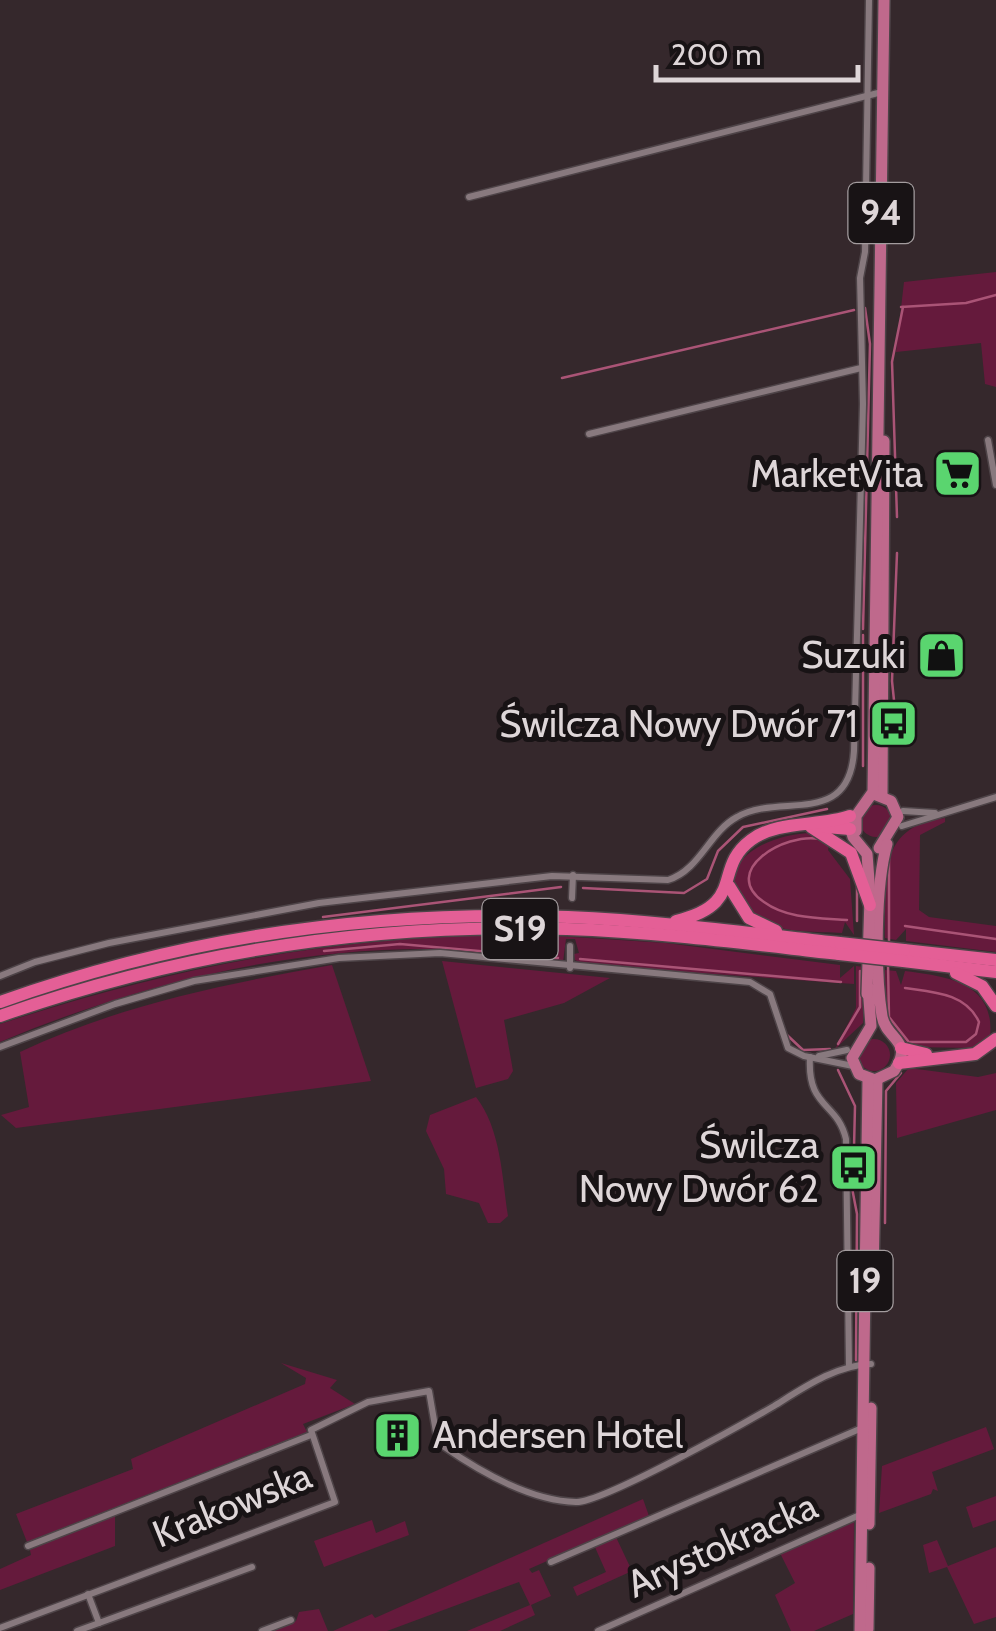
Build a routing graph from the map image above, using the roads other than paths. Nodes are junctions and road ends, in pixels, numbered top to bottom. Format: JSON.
{"nodes":[{"id":1,"x":869,"y":0,"type":"edge"},
{"id":2,"x":887,"y":0,"type":"edge"},
{"id":3,"x":882,"y":92,"type":"junction"},
{"id":4,"x":868,"y":94,"type":"junction"},
{"id":5,"x":470,"y":197,"type":"dead end"},
{"id":6,"x":861,"y":368,"type":"junction"},
{"id":7,"x":862,"y":412,"type":"junction"},
{"id":8,"x":877,"y":412,"type":"junction"},
{"id":9,"x":589,"y":434,"type":"dead end"},
{"id":10,"x":988,"y":440,"type":"dead end"},
{"id":11,"x":996,"y":485,"type":"edge"},
{"id":12,"x":878,"y":747,"type":"junction"},
{"id":13,"x":873,"y":796,"type":"junction"},
{"id":14,"x":996,"y":797,"type":"edge"},
{"id":15,"x":900,"y":811,"type":"junction"},
{"id":16,"x":942,"y":813,"type":"junction"},
{"id":17,"x":852,"y":825,"type":"junction"},
{"id":18,"x":809,"y":826,"type":"junction"},
{"id":19,"x":902,"y":826,"type":"junction"},
{"id":20,"x":879,"y":844,"type":"junction"},
{"id":21,"x":573,"y":876,"type":"junction"},
{"id":22,"x":730,"y":886,"type":"junction"},
{"id":23,"x":572,"y":898,"type":"dead end"},
{"id":24,"x":874,"y":901,"type":"junction"},
{"id":25,"x":664,"y":924,"type":"junction"},
{"id":26,"x":792,"y":938,"type":"junction"},
{"id":27,"x":570,"y":946,"type":"dead end"},
{"id":28,"x":840,"y":949,"type":"junction"},
{"id":29,"x":904,"y":956,"type":"junction"},
{"id":30,"x":996,"y":960,"type":"edge"},
{"id":31,"x":924,"y":964,"type":"junction"},
{"id":32,"x":570,"y":968,"type":"junction"},
{"id":33,"x":996,"y":972,"type":"edge"},
{"id":34,"x":0,"y":976,"type":"edge"},
{"id":35,"x":880,"y":978,"type":"junction"},
{"id":36,"x":0,"y":1002,"type":"edge"},
{"id":37,"x":996,"y":1006,"type":"edge"},
{"id":38,"x":0,"y":1016,"type":"edge"},
{"id":39,"x":870,"y":1032,"type":"junction"},
{"id":40,"x":996,"y":1039,"type":"edge"},
{"id":41,"x":897,"y":1046,"type":"junction"},
{"id":42,"x":0,"y":1047,"type":"edge"},
{"id":43,"x":933,"y":1056,"type":"junction"},
{"id":44,"x":813,"y":1057,"type":"junction"},
{"id":45,"x":849,"y":1060,"type":"junction"},
{"id":46,"x":899,"y":1063,"type":"junction"},
{"id":47,"x":877,"y":1078,"type":"junction"},
{"id":48,"x":872,"y":1133,"type":"junction"},
{"id":49,"x":867,"y":1364,"type":"junction"},
{"id":50,"x":847,"y":1368,"type":"junction"},
{"id":51,"x":863,"y":1428,"type":"junction"},
{"id":52,"x":311,"y":1435,"type":"junction"},
{"id":53,"x":866,"y":1514,"type":"junction"},
{"id":54,"x":28,"y":1546,"type":"dead end"},
{"id":55,"x":552,"y":1562,"type":"dead end"},
{"id":56,"x":252,"y":1567,"type":"dead end"},
{"id":57,"x":88,"y":1594,"type":"junction"},
{"id":58,"x":290,"y":1620,"type":"dead end"},
{"id":59,"x":99,"y":1623,"type":"junction"},
{"id":60,"x":0,"y":1628,"type":"edge"},
{"id":61,"x":77,"y":1631,"type":"edge"},
{"id":62,"x":262,"y":1631,"type":"edge"},
{"id":63,"x":598,"y":1631,"type":"edge"},
{"id":64,"x":864,"y":1631,"type":"edge"}],
"edges":[{"from":1,"to":4,"type":"street"},
{"from":2,"to":3,"type":"main road","number":"94"},
{"from":2,"to":12,"type":"main road","number":"94"},
{"from":3,"to":4,"type":"street"},
{"from":3,"to":8,"type":"main road","number":"94"},
{"from":4,"to":5,"type":"street"},
{"from":4,"to":6,"type":"street"},
{"from":6,"to":7,"type":"street"},
{"from":6,"to":9,"type":"street"},
{"from":7,"to":8,"type":"street"},
{"from":7,"to":21,"type":"street"},
{"from":8,"to":12,"type":"main road","number":"94"},
{"from":10,"to":11,"type":"street"},
{"from":12,"to":13,"type":"main road","number":"94"},
{"from":12,"to":15,"type":"main road","number":"94"},
{"from":13,"to":15,"type":"main road"},
{"from":13,"to":17,"type":"main road"},
{"from":14,"to":16,"type":"street"},
{"from":15,"to":16,"type":"street"},
{"from":15,"to":19,"type":"main road"},
{"from":15,"to":20,"type":"main road"},
{"from":16,"to":19,"type":"street"},
{"from":17,"to":18,"type":"highway"},
{"from":17,"to":20,"type":"main road"},
{"from":17,"to":24,"type":"main road"},
{"from":18,"to":22,"type":"highway"},
{"from":18,"to":24,"type":"highway"},
{"from":19,"to":20,"type":"main road"},
{"from":20,"to":24,"type":"main road"},
{"from":21,"to":23,"type":"street"},
{"from":21,"to":34,"type":"street"},
{"from":22,"to":25,"type":"highway"},
{"from":22,"to":26,"type":"highway"},
{"from":24,"to":35,"type":"main road"},
{"from":24,"to":39,"type":"main road"},
{"from":25,"to":26,"type":"highway","number":"S19"},
{"from":25,"to":36,"type":"highway","number":"S19"},
{"from":26,"to":28,"type":"highway","number":"S19"},
{"from":27,"to":32,"type":"street"},
{"from":28,"to":29,"type":"highway","number":"S19","bridge":true},
{"from":28,"to":38,"type":"highway","number":"S19"},
{"from":29,"to":30,"type":"highway","number":"S19"},
{"from":29,"to":31,"type":"highway","number":"S19"},
{"from":31,"to":33,"type":"highway","number":"S19"},
{"from":31,"to":37,"type":"highway"},
{"from":32,"to":42,"type":"street"},
{"from":32,"to":44,"type":"street"},
{"from":35,"to":39,"type":"main road"},
{"from":35,"to":41,"type":"main road"},
{"from":39,"to":41,"type":"main road"},
{"from":39,"to":45,"type":"main road"},
{"from":40,"to":43,"type":"highway"},
{"from":41,"to":43,"type":"highway"},
{"from":41,"to":46,"type":"main road"},
{"from":41,"to":47,"type":"main road"},
{"from":43,"to":46,"type":"highway"},
{"from":44,"to":45,"type":"street"},
{"from":44,"to":45,"type":"street"},
{"from":44,"to":50,"type":"street"},
{"from":45,"to":47,"type":"main road"},
{"from":45,"to":48,"type":"main road","number":"19"},
{"from":46,"to":47,"type":"main road"},
{"from":47,"to":48,"type":"main road"},
{"from":48,"to":49,"type":"main road","number":"19"},
{"from":49,"to":50,"type":"street"},
{"from":49,"to":51,"type":"main road","number":"19"},
{"from":49,"to":53,"type":"main road","number":"19"},
{"from":50,"to":52,"type":"street","name":"Krakowska"},
{"from":51,"to":53,"type":"main road","number":"19"},
{"from":51,"to":55,"type":"street"},
{"from":52,"to":54,"type":"street"},
{"from":52,"to":57,"type":"street","name":"Krakowska"},
{"from":53,"to":63,"type":"street","name":"Arystokracka"},
{"from":53,"to":64,"type":"main road","number":"19"},
{"from":56,"to":59,"type":"street"},
{"from":57,"to":59,"type":"street"},
{"from":57,"to":60,"type":"street","name":"Krakowska"},
{"from":58,"to":62,"type":"street"},
{"from":59,"to":61,"type":"street"}]}
